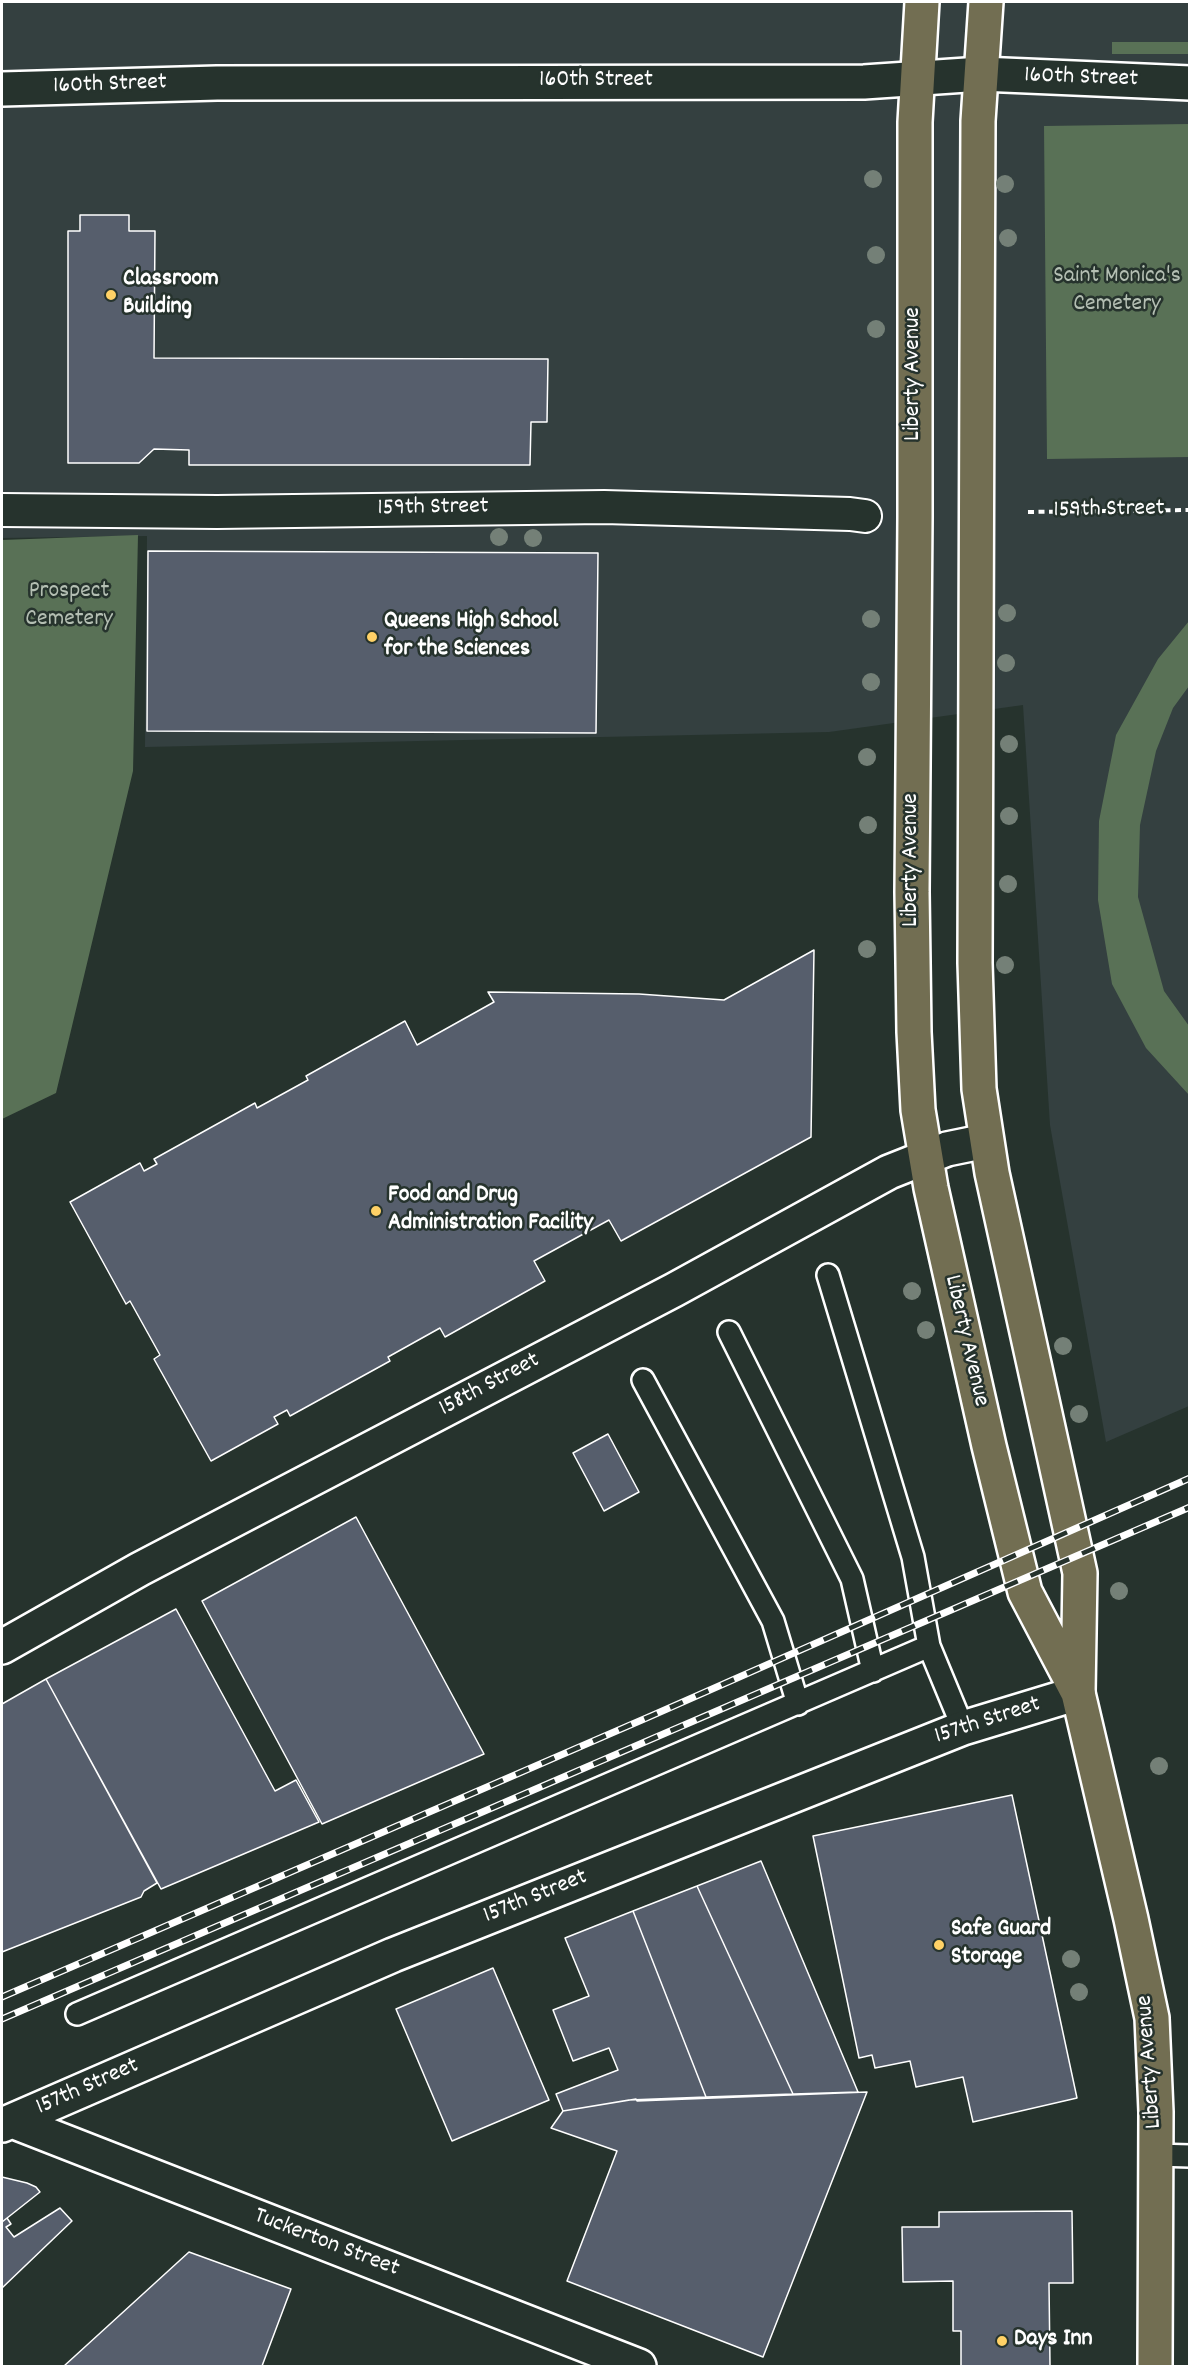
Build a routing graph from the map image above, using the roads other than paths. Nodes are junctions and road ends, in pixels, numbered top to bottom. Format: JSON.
{"nodes":[{"id":1,"x":922,"y":2,"type":"edge"},
{"id":2,"x":986,"y":2,"type":"edge"},
{"id":3,"x":981,"y":74,"type":"junction"},
{"id":4,"x":917,"y":79,"type":"junction"},
{"id":5,"x":1190,"y":83,"type":"edge"},
{"id":6,"x":2,"y":89,"type":"edge"},
{"id":7,"x":2,"y":510,"type":"edge"},
{"id":8,"x":865,"y":516,"type":"dead end"},
{"id":9,"x":986,"y":1141,"type":"junction"},
{"id":10,"x":925,"y":1156,"type":"junction"},
{"id":11,"x":828,"y":1275,"type":"dead end"},
{"id":12,"x":729,"y":1332,"type":"dead end"},
{"id":13,"x":643,"y":1380,"type":"dead end"},
{"id":14,"x":929,"y":1646,"type":"junction"},
{"id":15,"x":2,"y":1647,"type":"edge"},
{"id":16,"x":873,"y":1671,"type":"junction"},
{"id":17,"x":1078,"y":1693,"type":"junction"},
{"id":18,"x":798,"y":1704,"type":"junction"},
{"id":19,"x":963,"y":1728,"type":"junction"},
{"id":20,"x":77,"y":2014,"type":"dead end"},
{"id":21,"x":7,"y":2123,"type":"edge"},
{"id":22,"x":1156,"y":2155,"type":"junction"},
{"id":23,"x":1190,"y":2156,"type":"edge"},
{"id":24,"x":639,"y":2367,"type":"edge"},
{"id":25,"x":1155,"y":2367,"type":"edge"}],
"edges":[{"from":1,"to":4,"type":"main road","name":"Liberty Avenue"},
{"from":2,"to":3,"type":"main road","name":"Liberty Avenue"},
{"from":3,"to":4,"type":"street","name":"160th Street"},
{"from":3,"to":5,"type":"street","name":"160th Street"},
{"from":3,"to":9,"type":"main road","name":"Liberty Avenue"},
{"from":4,"to":6,"type":"street","name":"160th Street"},
{"from":4,"to":10,"type":"main road","name":"Liberty Avenue"},
{"from":7,"to":8,"type":"street","name":"159th Street"},
{"from":9,"to":10,"type":"street","name":"158th Street"},
{"from":9,"to":17,"type":"main road","name":"Liberty Avenue"},
{"from":10,"to":15,"type":"street","name":"158th Street"},
{"from":10,"to":17,"type":"main road","name":"Liberty Avenue"},
{"from":11,"to":14,"type":"lane"},
{"from":12,"to":16,"type":"lane"},
{"from":13,"to":18,"type":"lane"},
{"from":14,"to":16,"type":"lane"},
{"from":14,"to":19,"type":"lane"},
{"from":16,"to":18,"type":"lane"},
{"from":17,"to":19,"type":"street","name":"157th Street"},
{"from":17,"to":22,"type":"main road","name":"Liberty Avenue"},
{"from":18,"to":20,"type":"lane"},
{"from":19,"to":21,"type":"street","name":"157th Street"},
{"from":21,"to":24,"type":"street","name":"Tuckerton Street"},
{"from":22,"to":23,"type":"lane"},
{"from":22,"to":25,"type":"main road","name":"Liberty Avenue"}]}
